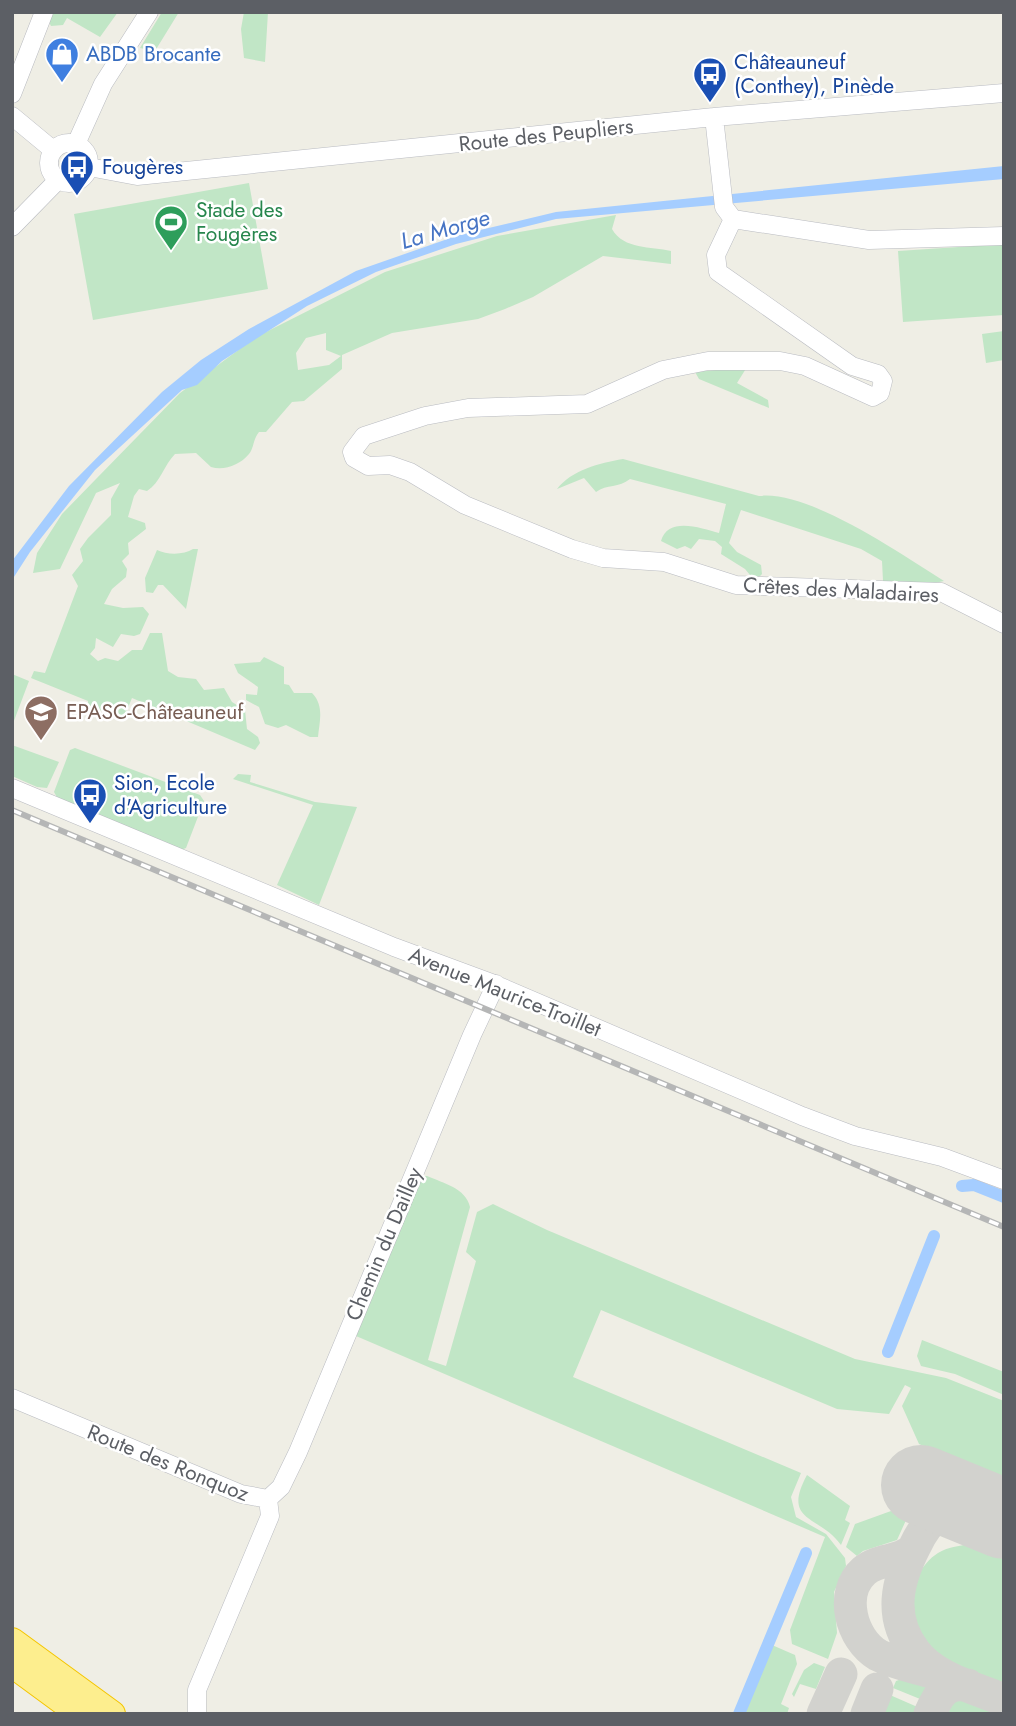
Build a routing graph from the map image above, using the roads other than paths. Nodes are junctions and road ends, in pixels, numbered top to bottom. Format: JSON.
{"nodes":[{"id":1,"x":44,"y":12,"type":"edge"},
{"id":2,"x":149,"y":12,"type":"edge"},
{"id":3,"x":1004,"y":93,"type":"edge"},
{"id":4,"x":12,"y":94,"type":"edge"},
{"id":5,"x":12,"y":116,"type":"edge"},
{"id":6,"x":714,"y":117,"type":"junction"},
{"id":7,"x":76,"y":144,"type":"junction"},
{"id":8,"x":53,"y":150,"type":"junction"},
{"id":9,"x":89,"y":167,"type":"junction"},
{"id":10,"x":58,"y":180,"type":"junction"},
{"id":11,"x":726,"y":205,"type":"junction"},
{"id":12,"x":12,"y":227,"type":"edge"},
{"id":13,"x":1004,"y":236,"type":"edge"},
{"id":14,"x":1004,"y":624,"type":"edge"},
{"id":15,"x":12,"y":788,"type":"edge"},
{"id":16,"x":496,"y":984,"type":"junction"},
{"id":17,"x":1004,"y":1180,"type":"edge"},
{"id":18,"x":12,"y":1398,"type":"edge"},
{"id":19,"x":268,"y":1499,"type":"junction"},
{"id":20,"x":12,"y":1641,"type":"edge"},
{"id":21,"x":12,"y":1664,"type":"edge"},
{"id":22,"x":80,"y":1714,"type":"edge"},
{"id":23,"x":112,"y":1714,"type":"edge"},
{"id":24,"x":197,"y":1714,"type":"edge"}],
"edges":[{"from":1,"to":4,"type":"street"},
{"from":2,"to":7,"type":"street"},
{"from":3,"to":6,"type":"street","name":"Route des Peupliers"},
{"from":5,"to":8,"type":"street"},
{"from":6,"to":9,"type":"street","name":"Route des Peupliers"},
{"from":6,"to":11,"type":"street"},
{"from":7,"to":8,"type":"street"},
{"from":7,"to":9,"type":"street"},
{"from":8,"to":10,"type":"street"},
{"from":9,"to":10,"type":"street"},
{"from":10,"to":12,"type":"street"},
{"from":11,"to":13,"type":"street"},
{"from":11,"to":14,"type":"street","name":"Crêtes des Maladaires"},
{"from":15,"to":16,"type":"street","name":"Avenue Maurice-Troillet"},
{"from":16,"to":17,"type":"street","name":"Avenue Maurice-Troillet"},
{"from":16,"to":19,"type":"street","name":"Chemin du Dailley"},
{"from":18,"to":19,"type":"street","name":"Route des Ronquoz"},
{"from":19,"to":24,"type":"street","name":"Route des Ronquoz"},
{"from":20,"to":23,"type":"highway"},
{"from":21,"to":22,"type":"highway"}]}
